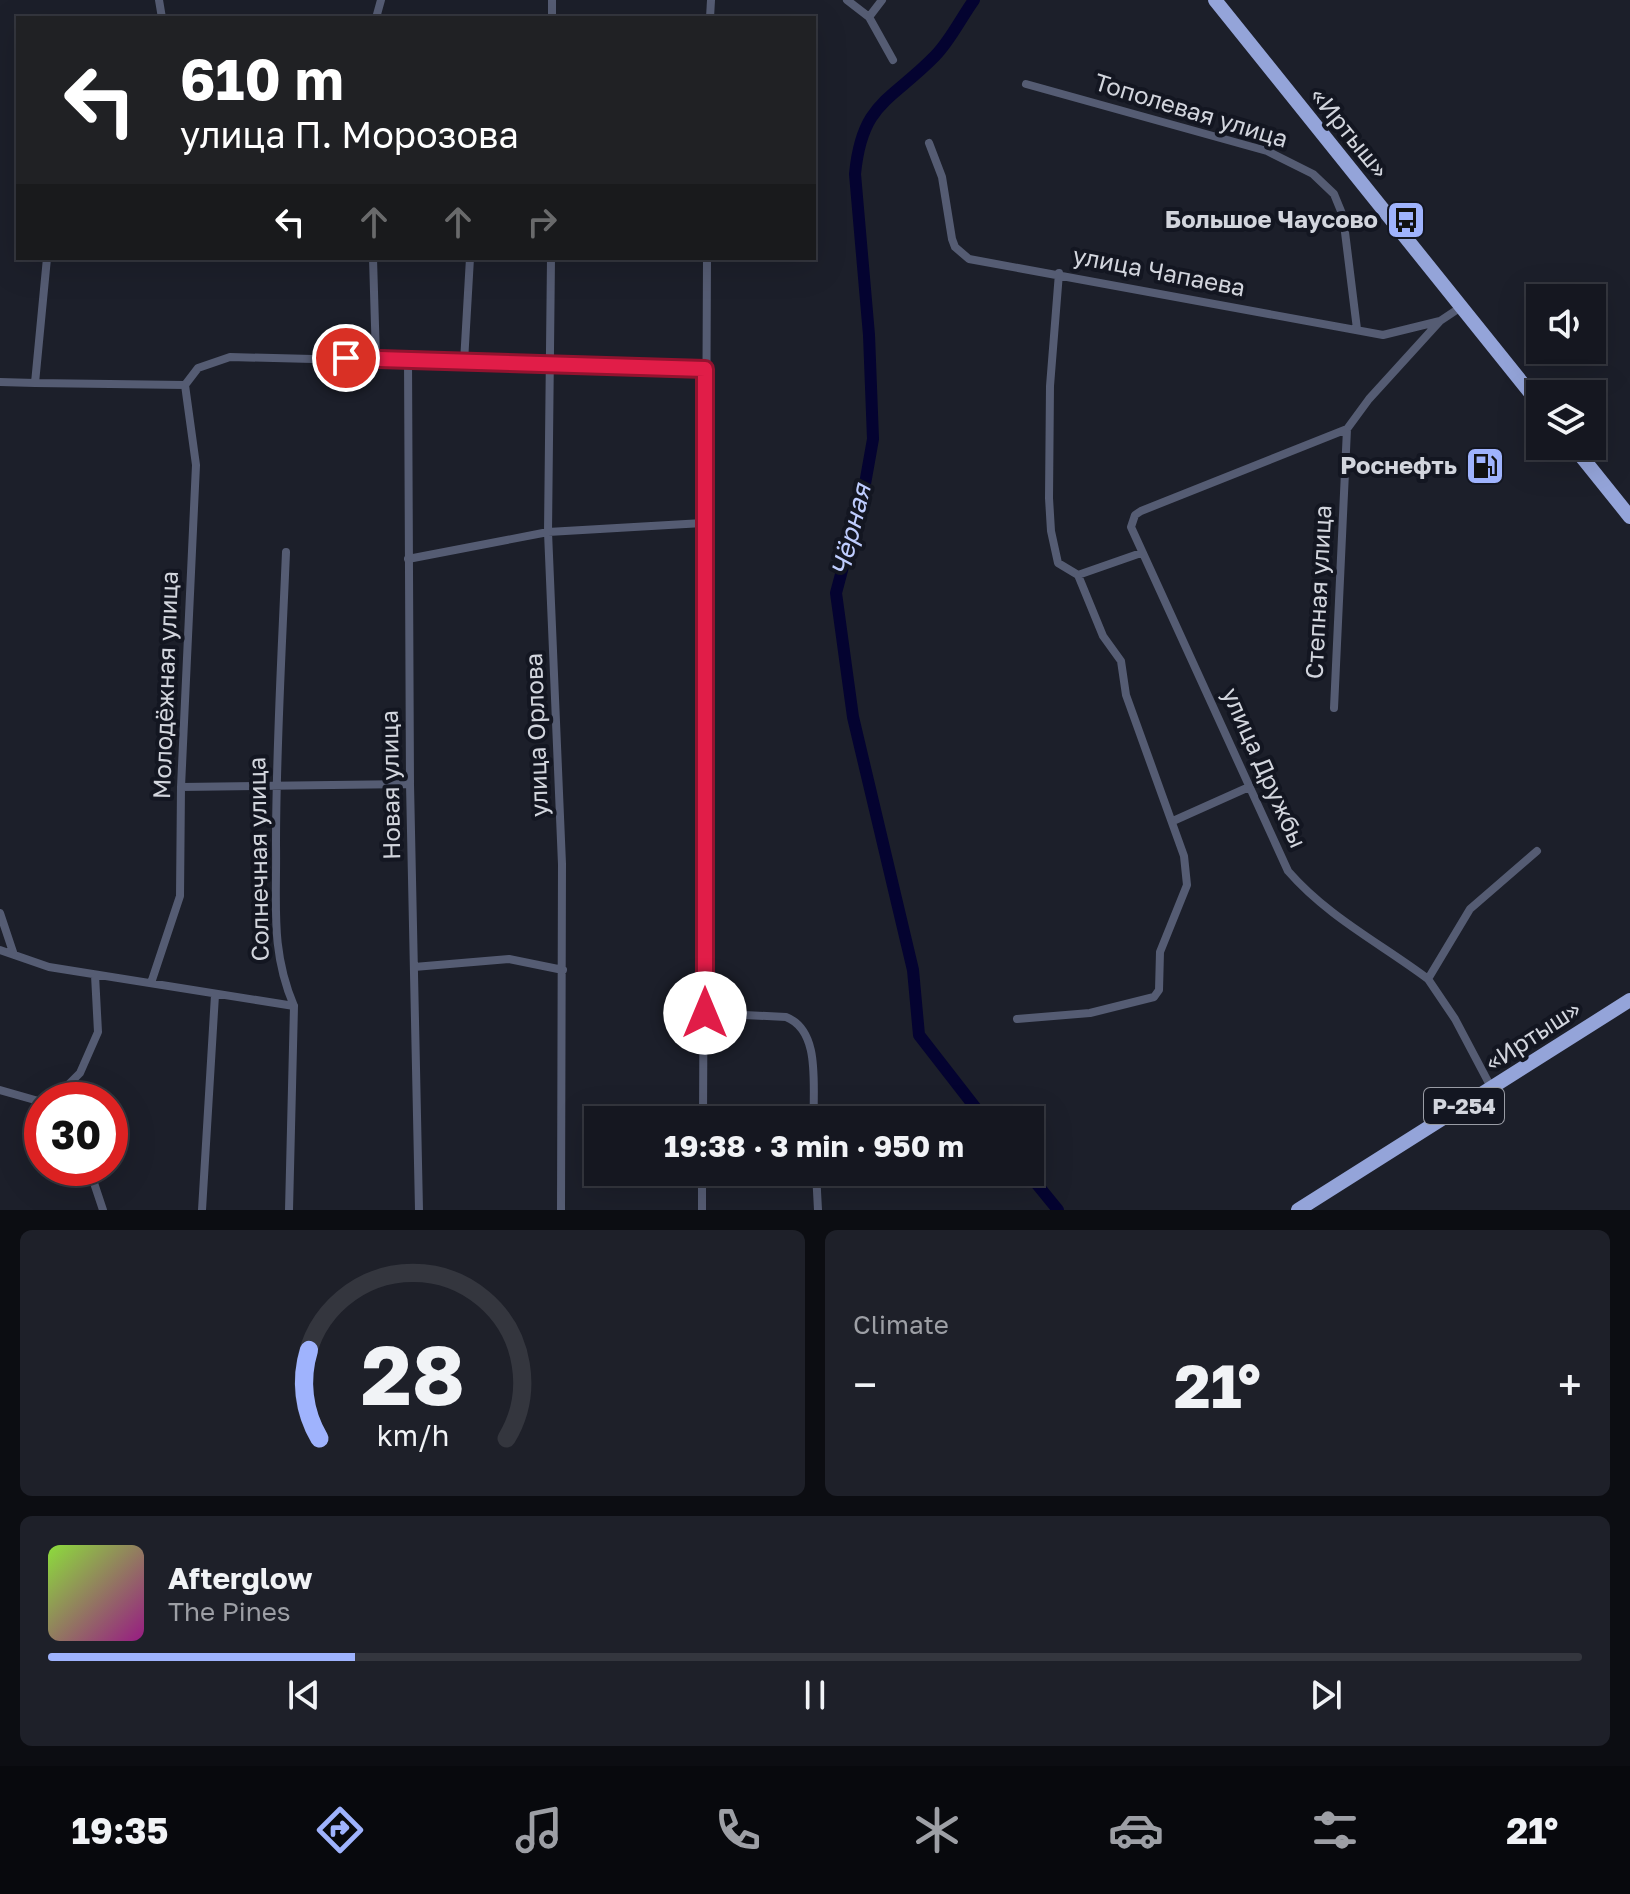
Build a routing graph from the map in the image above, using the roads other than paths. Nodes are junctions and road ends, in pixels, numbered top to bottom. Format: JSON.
{"nodes":[{"id":1,"x":847,"y":0,"type":"edge"},
{"id":2,"x":882,"y":0,"type":"edge"},
{"id":3,"x":1215,"y":0,"type":"edge"},
{"id":4,"x":869,"y":17,"type":"junction"},
{"id":5,"x":893,"y":60,"type":"dead end"},
{"id":6,"x":1026,"y":84,"type":"dead end"},
{"id":7,"x":929,"y":143,"type":"dead end"},
{"id":8,"x":47,"y":260,"type":"edge"},
{"id":9,"x":373,"y":260,"type":"edge"},
{"id":10,"x":470,"y":260,"type":"edge"},
{"id":11,"x":551,"y":260,"type":"edge"},
{"id":12,"x":707,"y":260,"type":"edge"},
{"id":13,"x":1059,"y":273,"type":"junction"},
{"id":14,"x":1461,"y":307,"type":"junction"},
{"id":15,"x":1440,"y":321,"type":"junction"},
{"id":16,"x":1357,"y":329,"type":"junction"},
{"id":17,"x":376,"y":359,"type":"junction"},
{"id":18,"x":408,"y":359,"type":"junction"},
{"id":19,"x":464,"y":362,"type":"junction"},
{"id":20,"x":549,"y":366,"type":"junction"},
{"id":21,"x":705,"y":369,"type":"junction"},
{"id":22,"x":0,"y":382,"type":"edge"},
{"id":23,"x":35,"y":383,"type":"junction"},
{"id":24,"x":185,"y":385,"type":"junction"},
{"id":25,"x":1526,"y":388,"type":"edge"},
{"id":26,"x":1347,"y":429,"type":"junction"},
{"id":27,"x":1584,"y":460,"type":"edge"},
{"id":28,"x":1630,"y":517,"type":"edge"},
{"id":29,"x":703,"y":523,"type":"junction"},
{"id":30,"x":548,"y":532,"type":"junction"},
{"id":31,"x":286,"y":552,"type":"dead end"},
{"id":32,"x":1141,"y":553,"type":"junction"},
{"id":33,"x":408,"y":559,"type":"junction"},
{"id":34,"x":1078,"y":575,"type":"junction"},
{"id":35,"x":1334,"y":708,"type":"dead end"},
{"id":36,"x":410,"y":784,"type":"junction"},
{"id":37,"x":276,"y":785,"type":"junction"},
{"id":38,"x":181,"y":787,"type":"junction"},
{"id":39,"x":1249,"y":787,"type":"junction"},
{"id":40,"x":1173,"y":821,"type":"junction"},
{"id":41,"x":1537,"y":851,"type":"dead end"},
{"id":42,"x":0,"y":913,"type":"edge"},
{"id":43,"x":0,"y":950,"type":"edge"},
{"id":44,"x":14,"y":955,"type":"junction"},
{"id":45,"x":414,"y":967,"type":"junction"},
{"id":46,"x":563,"y":970,"type":"junction"},
{"id":47,"x":95,"y":975,"type":"junction"},
{"id":48,"x":1428,"y":979,"type":"junction"},
{"id":49,"x":151,"y":983,"type":"junction"},
{"id":50,"x":215,"y":995,"type":"junction"},
{"id":51,"x":1630,"y":1000,"type":"edge"},
{"id":52,"x":294,"y":1006,"type":"junction"},
{"id":53,"x":705,"y":1013,"type":"junction"},
{"id":54,"x":1017,"y":1019,"type":"dead end"},
{"id":55,"x":71,"y":1082,"type":"edge"},
{"id":56,"x":1492,"y":1089,"type":"junction"},
{"id":57,"x":0,"y":1090,"type":"edge"},
{"id":58,"x":24,"y":1097,"type":"edge"},
{"id":59,"x":703,"y":1106,"type":"edge"},
{"id":60,"x":813,"y":1106,"type":"edge"},
{"id":61,"x":95,"y":1186,"type":"edge"},
{"id":62,"x":702,"y":1186,"type":"edge"},
{"id":63,"x":817,"y":1186,"type":"edge"},
{"id":64,"x":103,"y":1210,"type":"edge"},
{"id":65,"x":202,"y":1210,"type":"edge"},
{"id":66,"x":289,"y":1210,"type":"edge"},
{"id":67,"x":419,"y":1210,"type":"edge"},
{"id":68,"x":561,"y":1210,"type":"edge"},
{"id":69,"x":702,"y":1210,"type":"edge"},
{"id":70,"x":818,"y":1210,"type":"edge"},
{"id":71,"x":1298,"y":1210,"type":"edge"}],
"edges":[{"from":1,"to":4,"type":"street"},
{"from":2,"to":4,"type":"street"},
{"from":3,"to":14,"type":"highway","name":"«Иртыш»"},
{"from":4,"to":5,"type":"street"},
{"from":6,"to":16,"type":"street","name":"Тополевая улица"},
{"from":7,"to":13,"type":"street","name":"улица Чапаева"},
{"from":8,"to":23,"type":"street"},
{"from":9,"to":17,"type":"street"},
{"from":10,"to":19,"type":"street"},
{"from":11,"to":20,"type":"street","name":"улица Орлова"},
{"from":12,"to":21,"type":"street"},
{"from":13,"to":16,"type":"street","name":"улица Чапаева"},
{"from":13,"to":34,"type":"street"},
{"from":14,"to":15,"type":"street","name":"улица Чапаева"},
{"from":14,"to":25,"type":"highway","name":"«Иртыш»"},
{"from":15,"to":16,"type":"street","name":"улица Чапаева"},
{"from":15,"to":26,"type":"street"},
{"from":17,"to":18,"type":"street"},
{"from":17,"to":24,"type":"street"},
{"from":18,"to":19,"type":"street"},
{"from":18,"to":33,"type":"street","name":"Новая улица"},
{"from":19,"to":20,"type":"street"},
{"from":20,"to":21,"type":"street"},
{"from":20,"to":30,"type":"street","name":"улица Орлова"},
{"from":21,"to":29,"type":"street"},
{"from":22,"to":23,"type":"street"},
{"from":23,"to":24,"type":"street"},
{"from":24,"to":38,"type":"street","name":"Молодёжная улица"},
{"from":26,"to":32,"type":"street","name":"улица Дружбы"},
{"from":26,"to":35,"type":"street","name":"Степная улица"},
{"from":27,"to":28,"type":"highway"},
{"from":29,"to":30,"type":"street"},
{"from":29,"to":53,"type":"street"},
{"from":30,"to":33,"type":"street"},
{"from":30,"to":46,"type":"street","name":"улица Орлова"},
{"from":31,"to":37,"type":"street","name":"Солнечная улица"},
{"from":32,"to":34,"type":"street"},
{"from":32,"to":39,"type":"street","name":"улица Дружбы"},
{"from":33,"to":36,"type":"street","name":"Новая улица"},
{"from":34,"to":40,"type":"street"},
{"from":36,"to":37,"type":"street"},
{"from":36,"to":45,"type":"street","name":"Новая улица"},
{"from":37,"to":38,"type":"street"},
{"from":37,"to":52,"type":"street","name":"Солнечная улица"},
{"from":38,"to":49,"type":"street","name":"Молодёжная улица"},
{"from":39,"to":40,"type":"street"},
{"from":39,"to":48,"type":"street","name":"улица Дружбы"},
{"from":40,"to":54,"type":"street"},
{"from":41,"to":48,"type":"street"},
{"from":42,"to":44,"type":"street"},
{"from":43,"to":44,"type":"street"},
{"from":44,"to":47,"type":"street"},
{"from":45,"to":46,"type":"street"},
{"from":45,"to":67,"type":"street","name":"Новая улица"},
{"from":46,"to":68,"type":"street","name":"улица Орлова"},
{"from":47,"to":49,"type":"street"},
{"from":47,"to":55,"type":"street"},
{"from":48,"to":56,"type":"street"},
{"from":49,"to":50,"type":"street"},
{"from":50,"to":52,"type":"street"},
{"from":50,"to":65,"type":"street"},
{"from":51,"to":56,"type":"highway","name":"«Иртыш»","number":"Р-254"},
{"from":52,"to":66,"type":"street","name":"Солнечная улица"},
{"from":53,"to":59,"type":"street"},
{"from":53,"to":60,"type":"street"},
{"from":56,"to":71,"type":"highway","name":"«Иртыш»","number":"Р-254"},
{"from":57,"to":58,"type":"street"},
{"from":61,"to":64,"type":"street"},
{"from":62,"to":69,"type":"street"},
{"from":63,"to":70,"type":"street"}]}
